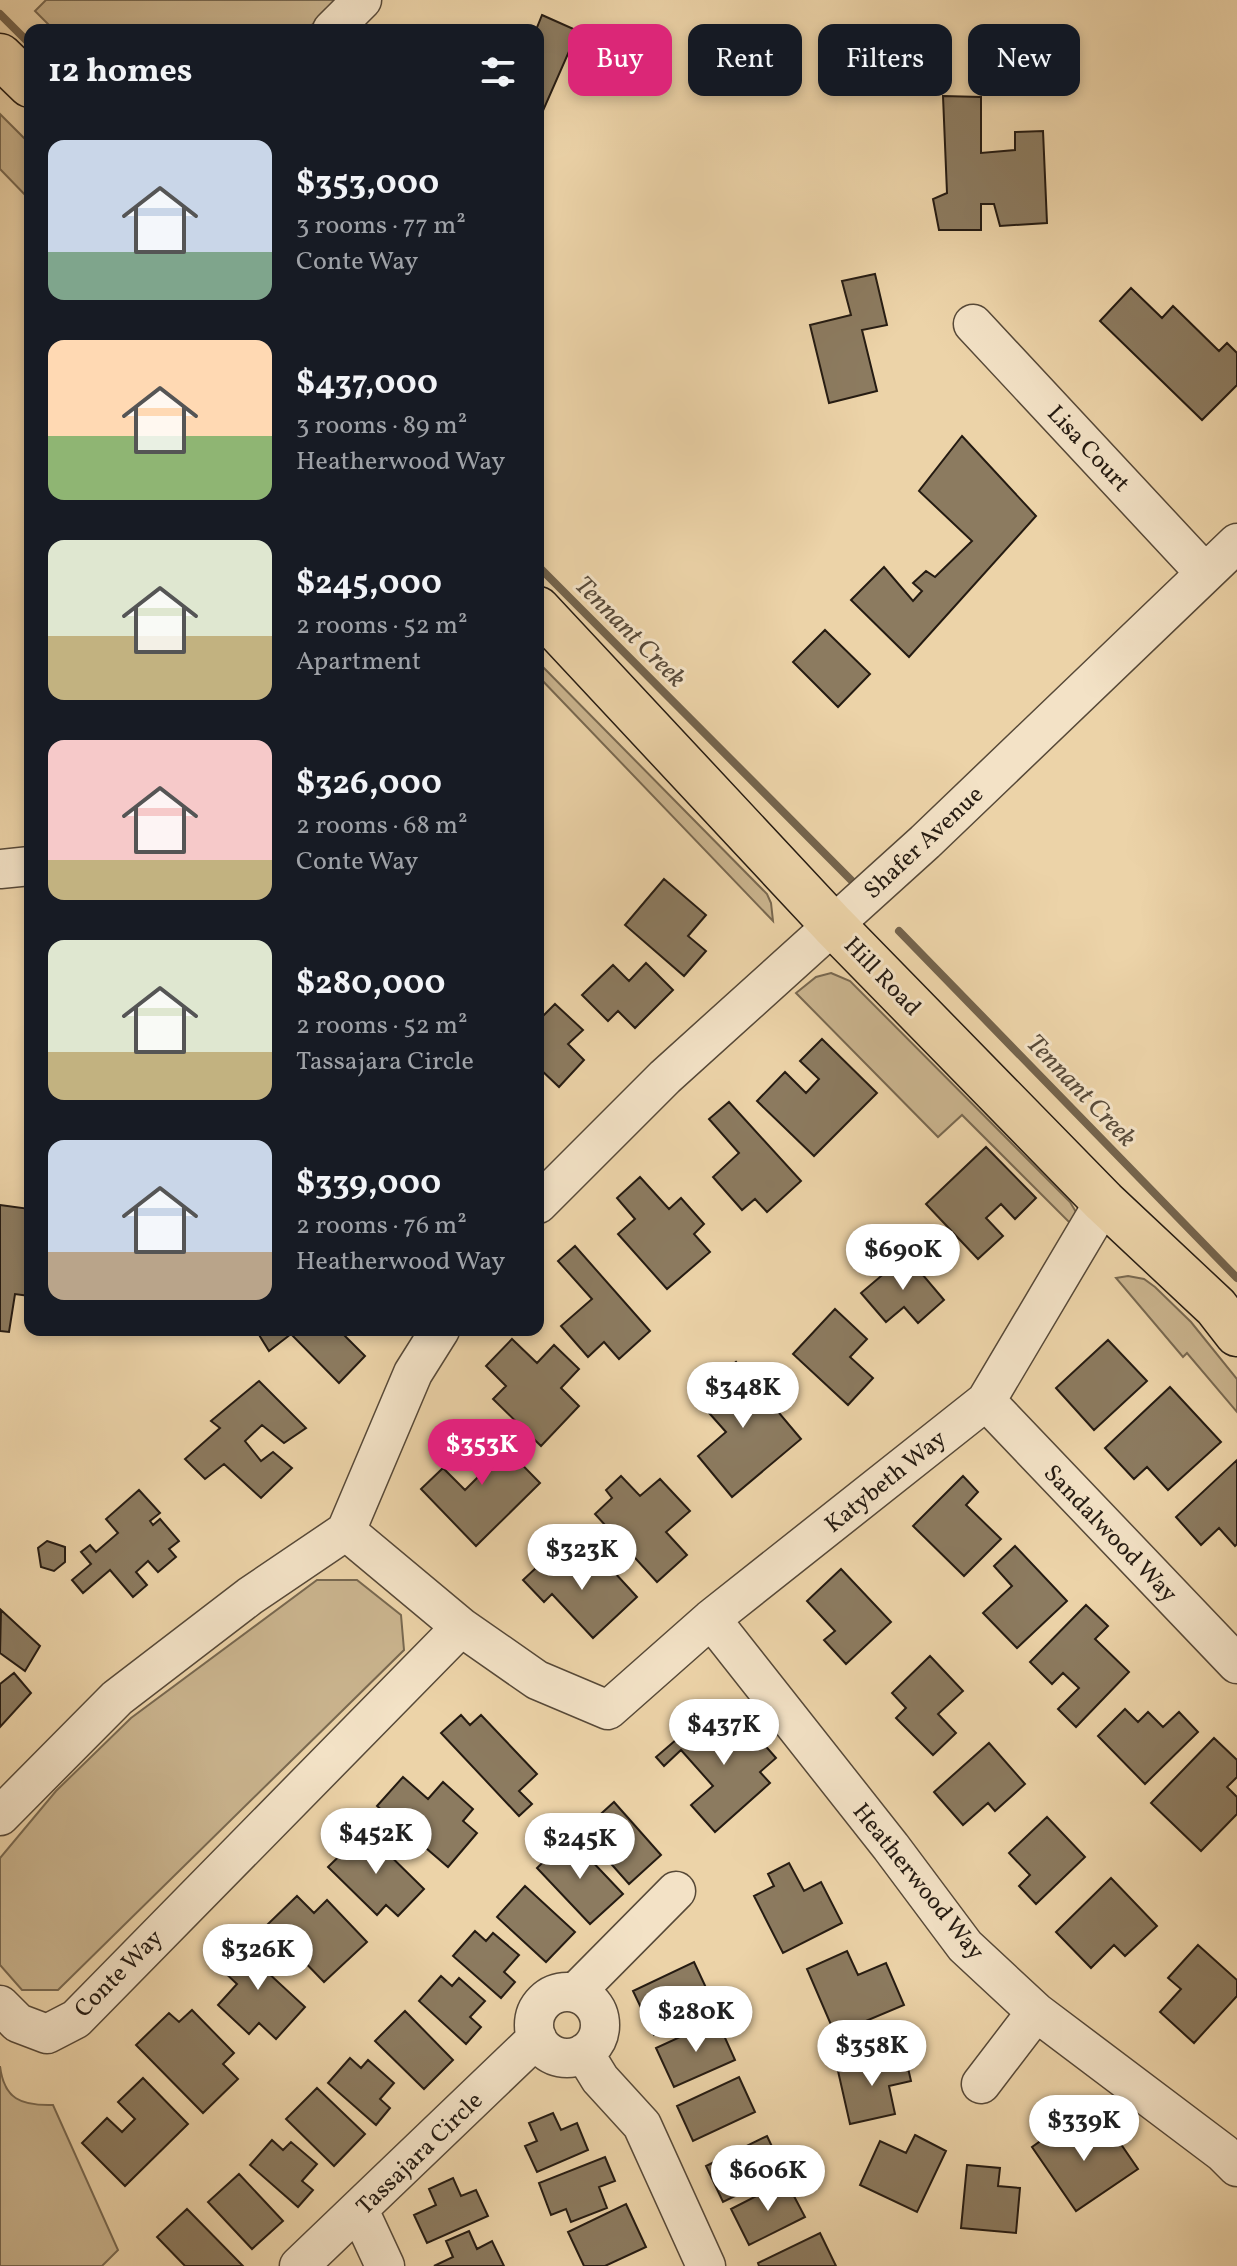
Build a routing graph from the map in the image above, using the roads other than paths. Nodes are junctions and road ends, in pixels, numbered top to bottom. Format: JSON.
{"nodes":[{"id":1,"x":362,"y":0,"type":"edge"},
{"id":2,"x":338,"y":24,"type":"edge"},
{"id":3,"x":0,"y":56,"type":"edge"},
{"id":4,"x":24,"y":79,"type":"edge"},
{"id":5,"x":973,"y":324,"type":"dead end"},
{"id":6,"x":1237,"y":543,"type":"edge"},
{"id":7,"x":1205,"y":573,"type":"junction"},
{"id":8,"x":544,"y":615,"type":"edge"},
{"id":9,"x":24,"y":867,"type":"edge"},
{"id":10,"x":0,"y":869,"type":"edge"},
{"id":11,"x":833,"y":925,"type":"junction"},
{"id":12,"x":544,"y":1198,"type":"edge"},
{"id":13,"x":1104,"y":1202,"type":"junction"},
{"id":14,"x":1237,"y":1334,"type":"edge"},
{"id":15,"x":436,"y":1336,"type":"edge"},
{"id":16,"x":986,"y":1401,"type":"junction"},
{"id":17,"x":346,"y":1531,"type":"junction"},
{"id":18,"x":711,"y":1619,"type":"junction"},
{"id":19,"x":461,"y":1627,"type":"junction"},
{"id":20,"x":1237,"y":1664,"type":"edge"},
{"id":21,"x":0,"y":1816,"type":"edge"},
{"id":22,"x":676,"y":1891,"type":"dead end"},
{"id":23,"x":575,"y":1993,"type":"junction"},
{"id":24,"x":0,"y":2005,"type":"edge"},
{"id":25,"x":1036,"y":2012,"type":"junction"},
{"id":26,"x":537,"y":2038,"type":"junction"},
{"id":27,"x":584,"y":2053,"type":"junction"},
{"id":28,"x":981,"y":2084,"type":"dead end"},
{"id":29,"x":1237,"y":2167,"type":"edge"},
{"id":30,"x":359,"y":2210,"type":"junction"},
{"id":31,"x":299,"y":2266,"type":"edge"},
{"id":32,"x":385,"y":2266,"type":"edge"},
{"id":33,"x":706,"y":2266,"type":"edge"}],
"edges":[{"from":1,"to":2,"type":"street"},
{"from":3,"to":4,"type":"main road"},
{"from":5,"to":7,"type":"street","name":"Lisa Court"},
{"from":6,"to":7,"type":"street","name":"Shafer Avenue"},
{"from":7,"to":11,"type":"street","name":"Shafer Avenue"},
{"from":8,"to":11,"type":"main road","name":"Hill Road"},
{"from":9,"to":10,"type":"street"},
{"from":11,"to":12,"type":"street","name":"Shafer Avenue"},
{"from":11,"to":13,"type":"main road","name":"Hill Road"},
{"from":13,"to":14,"type":"main road","name":"Hill Road"},
{"from":13,"to":16,"type":"street","name":"Katybeth Way"},
{"from":15,"to":17,"type":"street"},
{"from":16,"to":18,"type":"street","name":"Katybeth Way"},
{"from":16,"to":20,"type":"street","name":"Sandalwood Way"},
{"from":17,"to":19,"type":"street"},
{"from":17,"to":21,"type":"street"},
{"from":18,"to":19,"type":"street","name":"Katybeth Way"},
{"from":18,"to":25,"type":"street","name":"Heatherwood Way"},
{"from":19,"to":24,"type":"street","name":"Conte Way"},
{"from":22,"to":23,"type":"street"},
{"from":23,"to":26,"type":"street"},
{"from":23,"to":27,"type":"street"},
{"from":25,"to":28,"type":"street"},
{"from":25,"to":29,"type":"street","name":"Heatherwood Way"},
{"from":26,"to":27,"type":"street"},
{"from":26,"to":30,"type":"street","name":"Tassajara Circle"},
{"from":27,"to":33,"type":"street"},
{"from":30,"to":31,"type":"street","name":"Tassajara Circle"},
{"from":30,"to":32,"type":"street"}]}
